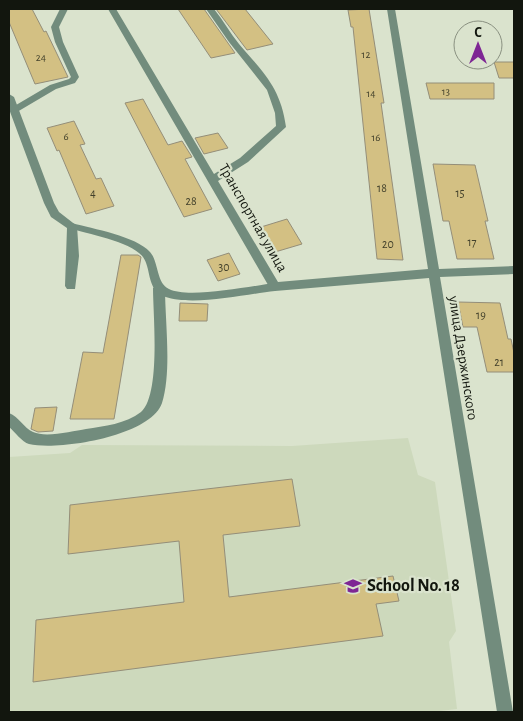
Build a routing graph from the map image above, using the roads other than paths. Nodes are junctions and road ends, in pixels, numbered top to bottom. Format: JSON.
{"nodes":[{"id":1,"x":64,"y":9,"type":"edge"},
{"id":2,"x":112,"y":9,"type":"edge"},
{"id":3,"x":210,"y":9,"type":"edge"},
{"id":4,"x":391,"y":9,"type":"edge"},
{"id":5,"x":9,"y":97,"type":"edge"},
{"id":6,"x":14,"y":110,"type":"junction"},
{"id":7,"x":214,"y":179,"type":"junction"},
{"id":8,"x":72,"y":226,"type":"junction"},
{"id":9,"x":514,"y":270,"type":"edge"},
{"id":10,"x":433,"y":273,"type":"junction"},
{"id":11,"x":71,"y":286,"type":"dead end"},
{"id":12,"x":275,"y":286,"type":"junction"},
{"id":13,"x":159,"y":288,"type":"junction"},
{"id":14,"x":9,"y":419,"type":"edge"},
{"id":15,"x":505,"y":712,"type":"edge"}],
"edges":[{"from":1,"to":6,"type":"lane"},
{"from":2,"to":7,"type":"street","name":"Транспортная улица"},
{"from":3,"to":7,"type":"street"},
{"from":4,"to":10,"type":"street","name":"улица Дзержинского"},
{"from":5,"to":6,"type":"street"},
{"from":6,"to":8,"type":"street"},
{"from":7,"to":12,"type":"street","name":"Транспортная улица"},
{"from":8,"to":11,"type":"street"},
{"from":8,"to":13,"type":"lane"},
{"from":9,"to":10,"type":"street","name":"Транспортная улица"},
{"from":10,"to":12,"type":"street","name":"Транспортная улица"},
{"from":10,"to":15,"type":"street","name":"улица Дзержинского"},
{"from":12,"to":13,"type":"lane"},
{"from":13,"to":14,"type":"street"}]}
